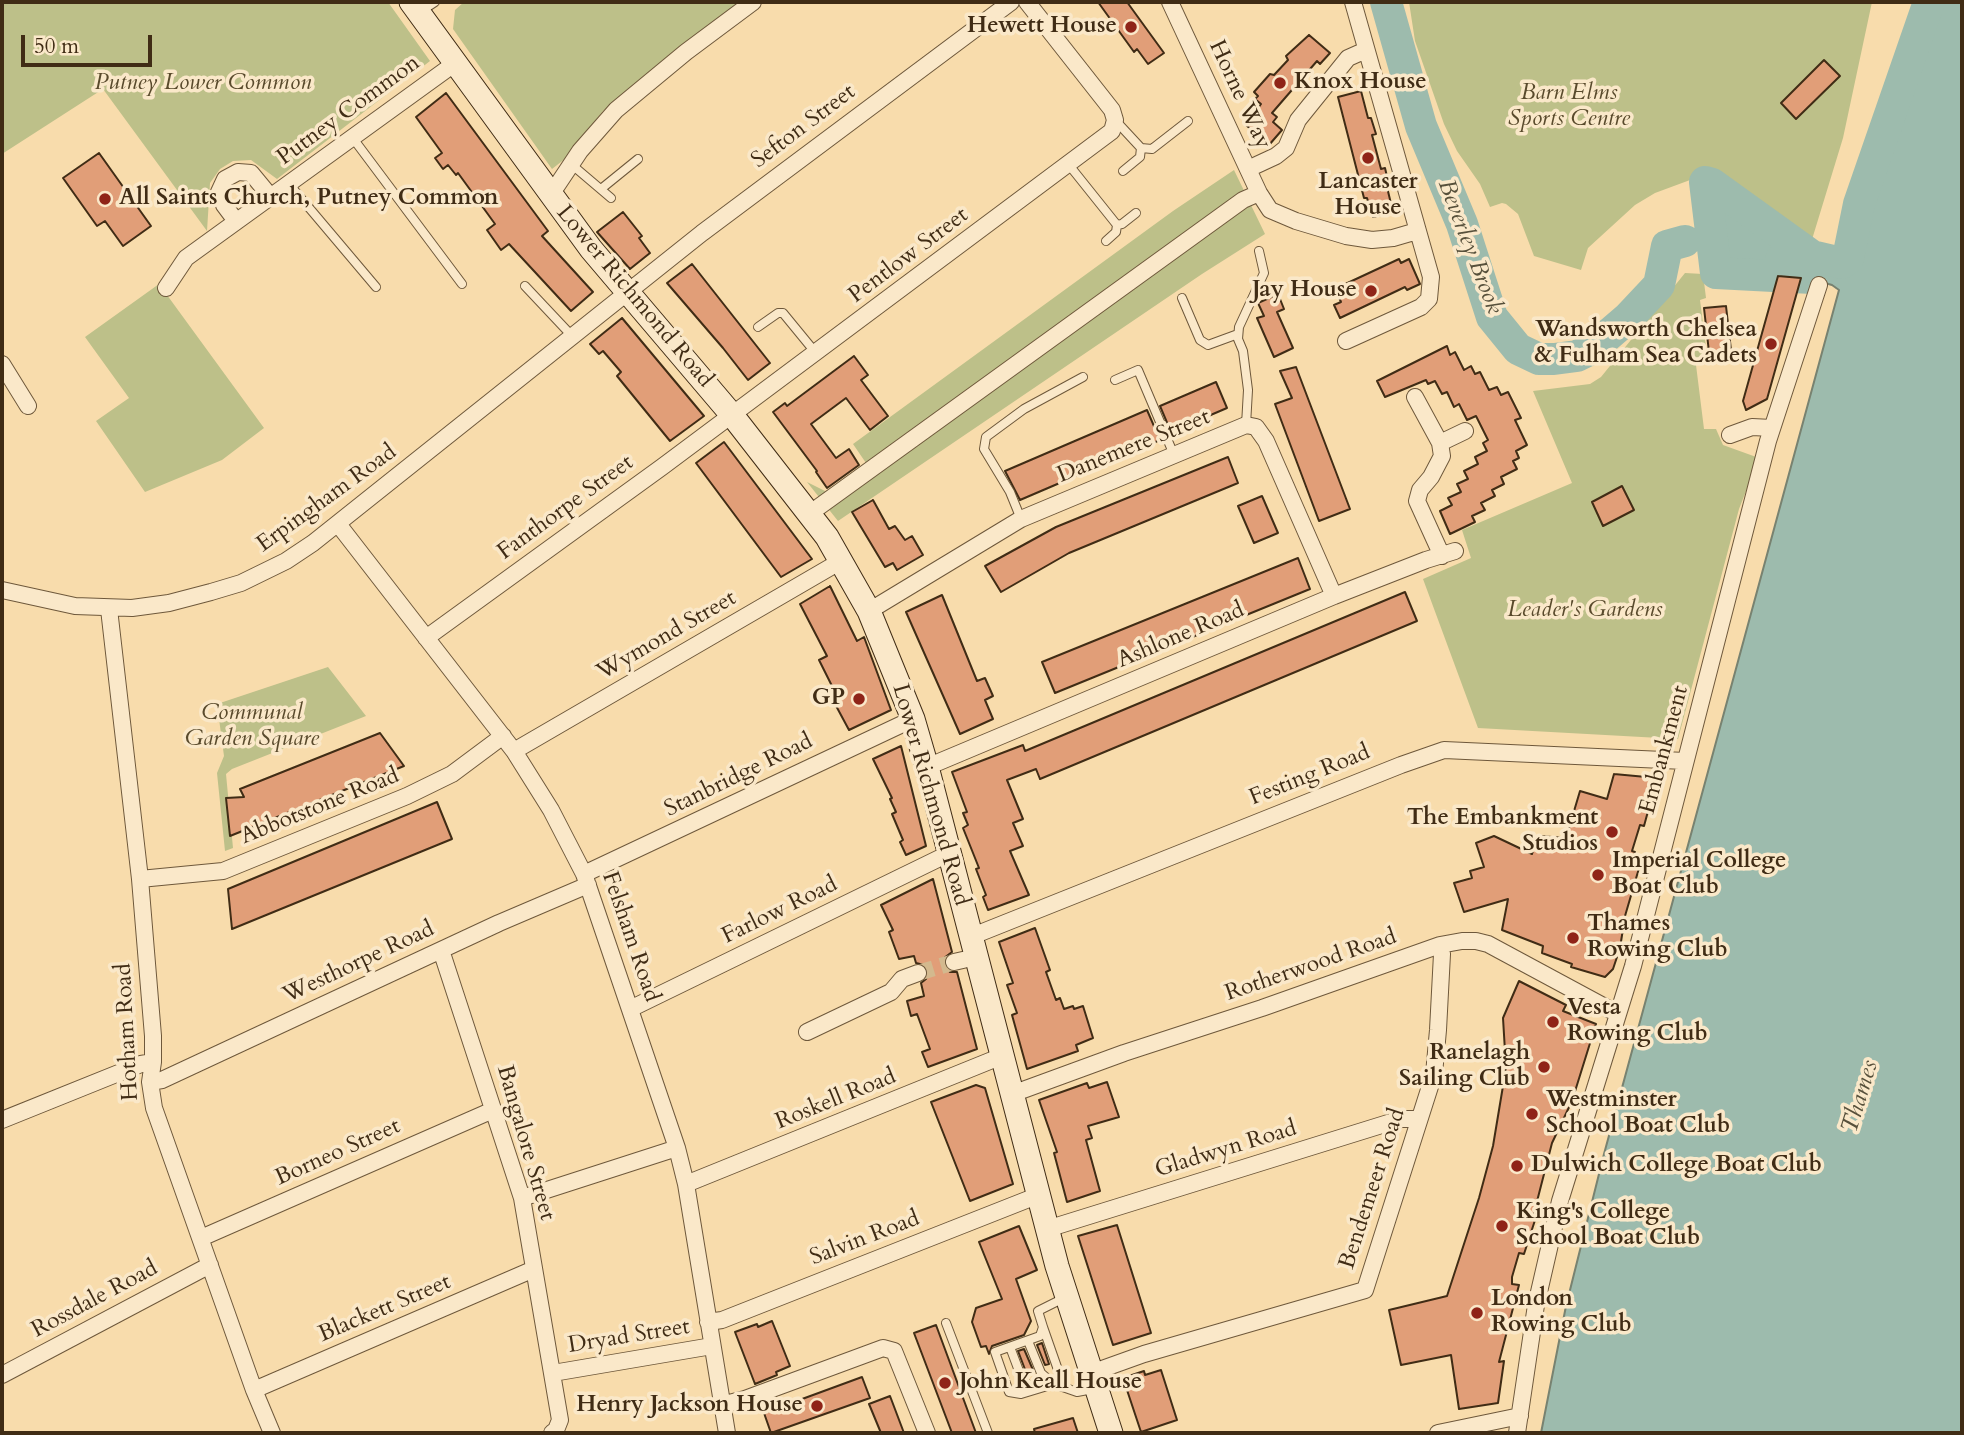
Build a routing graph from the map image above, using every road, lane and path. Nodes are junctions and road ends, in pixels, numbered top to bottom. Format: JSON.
{"nodes":[{"id":1,"x":753,"y":2,"type":"edge"},
{"id":2,"x":1011,"y":2,"type":"edge"},
{"id":3,"x":1027,"y":2,"type":"edge"},
{"id":4,"x":1170,"y":2,"type":"edge"},
{"id":5,"x":1353,"y":2,"type":"edge"},
{"id":6,"x":422,"y":5,"type":"edge"},
{"id":7,"x":1366,"y":50,"type":"junction"},
{"id":8,"x":454,"y":64,"type":"junction"},
{"id":9,"x":1188,"y":121,"type":"dead end"},
{"id":10,"x":1113,"y":126,"type":"junction"},
{"id":11,"x":352,"y":138,"type":"junction"},
{"id":12,"x":1141,"y":148,"type":"junction"},
{"id":13,"x":638,"y":159,"type":"dead end"},
{"id":14,"x":571,"y":164,"type":"junction"},
{"id":15,"x":1069,"y":165,"type":"junction"},
{"id":16,"x":1248,"y":169,"type":"junction"},
{"id":17,"x":1123,"y":171,"type":"dead end"},
{"id":18,"x":289,"y":184,"type":"junction"},
{"id":19,"x":601,"y":189,"type":"junction"},
{"id":20,"x":549,"y":193,"type":"junction"},
{"id":21,"x":1259,"y":193,"type":"junction"},
{"id":22,"x":270,"y":196,"type":"junction"},
{"id":23,"x":611,"y":198,"type":"dead end"},
{"id":24,"x":1136,"y":214,"type":"dead end"},
{"id":25,"x":236,"y":221,"type":"junction"},
{"id":26,"x":1117,"y":225,"type":"junction"},
{"id":27,"x":1416,"y":231,"type":"junction"},
{"id":28,"x":1106,"y":241,"type":"dead end"},
{"id":29,"x":1259,"y":251,"type":"dead end"},
{"id":30,"x":462,"y":284,"type":"dead end"},
{"id":31,"x":1819,"y":285,"type":"dead end"},
{"id":32,"x":525,"y":286,"type":"dead end"},
{"id":33,"x":376,"y":287,"type":"dead end"},
{"id":34,"x":166,"y":288,"type":"dead end"},
{"id":35,"x":627,"y":293,"type":"junction"},
{"id":36,"x":1182,"y":298,"type":"dead end"},
{"id":37,"x":758,"y":327,"type":"dead end"},
{"id":38,"x":1238,"y":334,"type":"junction"},
{"id":39,"x":573,"y":337,"type":"junction"},
{"id":40,"x":1346,"y":341,"type":"dead end"},
{"id":41,"x":816,"y":353,"type":"junction"},
{"id":42,"x":2,"y":364,"type":"edge"},
{"id":43,"x":1083,"y":377,"type":"dead end"},
{"id":44,"x":1115,"y":380,"type":"dead end"},
{"id":45,"x":1415,"y":397,"type":"dead end"},
{"id":46,"x":28,"y":406,"type":"dead end"},
{"id":47,"x":732,"y":415,"type":"junction"},
{"id":48,"x":1246,"y":425,"type":"junction"},
{"id":49,"x":1772,"y":428,"type":"junction"},
{"id":50,"x":1465,"y":431,"type":"dead end"},
{"id":51,"x":1730,"y":435,"type":"dead end"},
{"id":52,"x":1440,"y":443,"type":"junction"},
{"id":53,"x":1174,"y":455,"type":"junction"},
{"id":54,"x":809,"y":514,"type":"junction"},
{"id":55,"x":1021,"y":519,"type":"junction"},
{"id":56,"x":338,"y":524,"type":"junction"},
{"id":57,"x":841,"y":561,"type":"junction"},
{"id":58,"x":2,"y":590,"type":"edge"},
{"id":59,"x":1334,"y":596,"type":"junction"},
{"id":60,"x":108,"y":609,"type":"junction"},
{"id":61,"x":869,"y":611,"type":"junction"},
{"id":62,"x":426,"y":638,"type":"junction"},
{"id":63,"x":913,"y":719,"type":"junction"},
{"id":64,"x":503,"y":736,"type":"junction"},
{"id":65,"x":514,"y":751,"type":"junction"},
{"id":66,"x":1685,"y":761,"type":"junction"},
{"id":67,"x":927,"y":767,"type":"junction"},
{"id":68,"x":948,"y":854,"type":"junction"},
{"id":69,"x":140,"y":879,"type":"junction"},
{"id":70,"x":586,"y":879,"type":"junction"},
{"id":71,"x":1440,"y":945,"type":"junction"},
{"id":72,"x":441,"y":950,"type":"junction"},
{"id":73,"x":967,"y":952,"type":"junction"},
{"id":74,"x":918,"y":973,"type":"tunnel mouth"},
{"id":75,"x":631,"y":1009,"type":"junction"},
{"id":76,"x":1618,"y":1014,"type":"junction"},
{"id":77,"x":807,"y":1032,"type":"dead end"},
{"id":78,"x":1002,"y":1056,"type":"junction"},
{"id":79,"x":153,"y":1062,"type":"junction"},
{"id":80,"x":150,"y":1082,"type":"junction"},
{"id":81,"x":1012,"y":1094,"type":"junction"},
{"id":82,"x":493,"y":1110,"type":"junction"},
{"id":83,"x":1419,"y":1119,"type":"junction"},
{"id":84,"x":2,"y":1120,"type":"edge"},
{"id":85,"x":677,"y":1148,"type":"junction"},
{"id":86,"x":686,"y":1184,"type":"junction"},
{"id":87,"x":1038,"y":1195,"type":"junction"},
{"id":88,"x":522,"y":1198,"type":"junction"},
{"id":89,"x":1047,"y":1229,"type":"junction"},
{"id":90,"x":201,"y":1238,"type":"junction"},
{"id":91,"x":210,"y":1265,"type":"junction"},
{"id":92,"x":534,"y":1269,"type":"junction"},
{"id":93,"x":1067,"y":1297,"type":"junction"},
{"id":94,"x":708,"y":1322,"type":"junction"},
{"id":95,"x":946,"y":1323,"type":"dead end"},
{"id":96,"x":1043,"y":1327,"type":"junction"},
{"id":97,"x":1028,"y":1341,"type":"junction"},
{"id":98,"x":712,"y":1346,"type":"junction"},
{"id":99,"x":1010,"y":1347,"type":"junction"},
{"id":100,"x":553,"y":1373,"type":"junction"},
{"id":101,"x":2,"y":1375,"type":"edge"},
{"id":102,"x":1094,"y":1381,"type":"junction"},
{"id":103,"x":1054,"y":1384,"type":"junction"},
{"id":104,"x":1064,"y":1387,"type":"junction"},
{"id":105,"x":254,"y":1390,"type":"junction"},
{"id":106,"x":1033,"y":1390,"type":"junction"},
{"id":107,"x":721,"y":1405,"type":"junction"},
{"id":108,"x":1520,"y":1416,"type":"junction"},
{"id":109,"x":272,"y":1433,"type":"edge"},
{"id":110,"x":552,"y":1433,"type":"edge"},
{"id":111,"x":727,"y":1433,"type":"edge"},
{"id":112,"x":927,"y":1433,"type":"edge"},
{"id":113,"x":988,"y":1433,"type":"edge"},
{"id":114,"x":1111,"y":1433,"type":"edge"},
{"id":115,"x":1438,"y":1433,"type":"edge"},
{"id":116,"x":1517,"y":1433,"type":"edge"}],
"edges":[{"from":1,"to":14,"type":"street"},
{"from":2,"to":35,"type":"street","name":"Sefton Street"},
{"from":3,"to":10,"type":"street"},
{"from":4,"to":16,"type":"street","name":"Horne Way"},
{"from":5,"to":7,"type":"street"},
{"from":6,"to":8,"type":"main road","name":"Lower Richmond Road"},
{"from":7,"to":16,"type":"street","name":"Horne Way"},
{"from":7,"to":27,"type":"street"},
{"from":8,"to":11,"type":"street","name":"Putney Common"},
{"from":8,"to":20,"type":"main road","name":"Lower Richmond Road"},
{"from":9,"to":12,"type":"lane"},
{"from":10,"to":12,"type":"lane"},
{"from":10,"to":15,"type":"street","name":"Pentlow Street"},
{"from":11,"to":18,"type":"street","name":"Putney Common"},
{"from":11,"to":30,"type":"lane"},
{"from":12,"to":17,"type":"lane"},
{"from":13,"to":19,"type":"lane"},
{"from":14,"to":19,"type":"lane"},
{"from":14,"to":20,"type":"street"},
{"from":15,"to":26,"type":"lane"},
{"from":15,"to":41,"type":"street","name":"Pentlow Street"},
{"from":16,"to":21,"type":"street","name":"Horne Way"},
{"from":18,"to":22,"type":"street","name":"Putney Common"},
{"from":18,"to":33,"type":"lane"},
{"from":19,"to":23,"type":"lane"},
{"from":20,"to":35,"type":"main road","name":"Lower Richmond Road"},
{"from":21,"to":27,"type":"street","name":"Horne Way"},
{"from":21,"to":54,"type":"street"},
{"from":22,"to":25,"type":"street","name":"Putney Common"},
{"from":22,"to":25,"type":"street","name":"Putney Common"},
{"from":24,"to":26,"type":"lane"},
{"from":25,"to":34,"type":"street","name":"Putney Common"},
{"from":26,"to":28,"type":"lane"},
{"from":27,"to":40,"type":"street"},
{"from":29,"to":38,"type":"lane"},
{"from":31,"to":49,"type":"street","name":"Embankment"},
{"from":32,"to":39,"type":"lane"},
{"from":35,"to":39,"type":"street","name":"Erpingham Road"},
{"from":35,"to":47,"type":"main road","name":"Lower Richmond Road"},
{"from":36,"to":38,"type":"lane"},
{"from":37,"to":41,"type":"lane"},
{"from":38,"to":48,"type":"lane"},
{"from":39,"to":56,"type":"street","name":"Erpingham Road"},
{"from":41,"to":47,"type":"street","name":"Pentlow Street"},
{"from":42,"to":46,"type":"street"},
{"from":43,"to":55,"type":"lane"},
{"from":44,"to":53,"type":"lane"},
{"from":45,"to":52,"type":"street"},
{"from":47,"to":54,"type":"main road","name":"Lower Richmond Road"},
{"from":47,"to":62,"type":"street","name":"Fanthorpe Street"},
{"from":48,"to":53,"type":"street","name":"Danemere Street"},
{"from":48,"to":59,"type":"street","name":"Danemere Street"},
{"from":49,"to":51,"type":"street"},
{"from":49,"to":66,"type":"street","name":"Embankment"},
{"from":50,"to":52,"type":"street"},
{"from":52,"to":59,"type":"street","name":"Ashlone Road"},
{"from":53,"to":55,"type":"street","name":"Danemere Street"},
{"from":54,"to":57,"type":"main road","name":"Lower Richmond Road"},
{"from":55,"to":61,"type":"street","name":"Danemere Street"},
{"from":56,"to":60,"type":"street","name":"Erpingham Road"},
{"from":56,"to":62,"type":"street","name":"Felsham Road"},
{"from":57,"to":61,"type":"main road","name":"Lower Richmond Road"},
{"from":57,"to":65,"type":"street","name":"Wymond Street"},
{"from":58,"to":60,"type":"street","name":"Erpingham Road"},
{"from":59,"to":67,"type":"street","name":"Ashlone Road"},
{"from":60,"to":69,"type":"street","name":"Hotham Road"},
{"from":61,"to":63,"type":"main road","name":"Lower Richmond Road"},
{"from":62,"to":64,"type":"street","name":"Felsham Road"},
{"from":63,"to":67,"type":"main road","name":"Lower Richmond Road"},
{"from":63,"to":70,"type":"street","name":"Stanbridge Road"},
{"from":64,"to":65,"type":"street","name":"Felsham Road"},
{"from":64,"to":69,"type":"street","name":"Abbotstone Road"},
{"from":65,"to":70,"type":"street","name":"Felsham Road"},
{"from":66,"to":73,"type":"street","name":"Festing Road"},
{"from":66,"to":76,"type":"street","name":"Embankment"},
{"from":67,"to":68,"type":"main road","name":"Lower Richmond Road"},
{"from":68,"to":73,"type":"main road","name":"Lower Richmond Road"},
{"from":68,"to":75,"type":"street","name":"Farlow Road"},
{"from":69,"to":79,"type":"street","name":"Hotham Road"},
{"from":70,"to":72,"type":"street","name":"Westhorpe Road"},
{"from":70,"to":75,"type":"street","name":"Felsham Road"},
{"from":71,"to":76,"type":"street","name":"Rotherwood Road"},
{"from":71,"to":81,"type":"street","name":"Rotherwood Road"},
{"from":71,"to":83,"type":"street","name":"Bendemeer Road"},
{"from":72,"to":80,"type":"street","name":"Westhorpe Road"},
{"from":72,"to":82,"type":"street","name":"Bangalore Street"},
{"from":73,"to":78,"type":"main road","name":"Lower Richmond Road"},
{"from":74,"to":77,"type":"street"},
{"from":75,"to":85,"type":"street","name":"Felsham Road"},
{"from":76,"to":108,"type":"street","name":"Embankment"},
{"from":78,"to":81,"type":"main road","name":"Lower Richmond Road"},
{"from":78,"to":86,"type":"street","name":"Roskell Road"},
{"from":79,"to":80,"type":"street","name":"Hotham Road"},
{"from":79,"to":84,"type":"street"},
{"from":80,"to":90,"type":"street","name":"Hotham Road"},
{"from":81,"to":87,"type":"main road","name":"Lower Richmond Road"},
{"from":82,"to":88,"type":"street","name":"Bangalore Street"},
{"from":82,"to":90,"type":"street","name":"Borneo Street"},
{"from":83,"to":89,"type":"street","name":"Gladwyn Road"},
{"from":83,"to":102,"type":"street","name":"Bendemeer Road"},
{"from":85,"to":86,"type":"street","name":"Felsham Road"},
{"from":85,"to":88,"type":"street"},
{"from":86,"to":94,"type":"street","name":"Felsham Road"},
{"from":87,"to":89,"type":"main road","name":"Lower Richmond Road"},
{"from":87,"to":94,"type":"street","name":"Salvin Road"},
{"from":88,"to":92,"type":"street","name":"Bangalore Street"},
{"from":89,"to":93,"type":"main road","name":"Lower Richmond Road"},
{"from":90,"to":91,"type":"street","name":"Hotham Road"},
{"from":91,"to":101,"type":"street","name":"Rossdale Road"},
{"from":91,"to":105,"type":"street","name":"Hotham Road"},
{"from":92,"to":100,"type":"street","name":"Bangalore Street"},
{"from":92,"to":105,"type":"street","name":"Blackett Street"},
{"from":93,"to":96,"type":"lane"},
{"from":93,"to":102,"type":"main road","name":"Lower Richmond Road"},
{"from":94,"to":98,"type":"street","name":"Felsham Road"},
{"from":95,"to":113,"type":"lane"},
{"from":96,"to":97,"type":"lane"},
{"from":96,"to":104,"type":"lane"},
{"from":97,"to":99,"type":"lane"},
{"from":97,"to":103,"type":"lane"},
{"from":98,"to":100,"type":"street","name":"Dryad Street"},
{"from":98,"to":107,"type":"street","name":"Felsham Road"},
{"from":99,"to":106,"type":"lane"},
{"from":99,"to":106,"type":"lane"},
{"from":100,"to":110,"type":"street","name":"Bangalore Street"},
{"from":102,"to":104,"type":"lane"},
{"from":102,"to":114,"type":"main road","name":"Lower Richmond Road"},
{"from":103,"to":104,"type":"lane"},
{"from":103,"to":106,"type":"lane"},
{"from":105,"to":109,"type":"street","name":"Hotham Road"},
{"from":107,"to":111,"type":"street","name":"Felsham Road"},
{"from":107,"to":112,"type":"street"},
{"from":108,"to":115,"type":"street"},
{"from":108,"to":116,"type":"street","name":"Embankment"}]}
